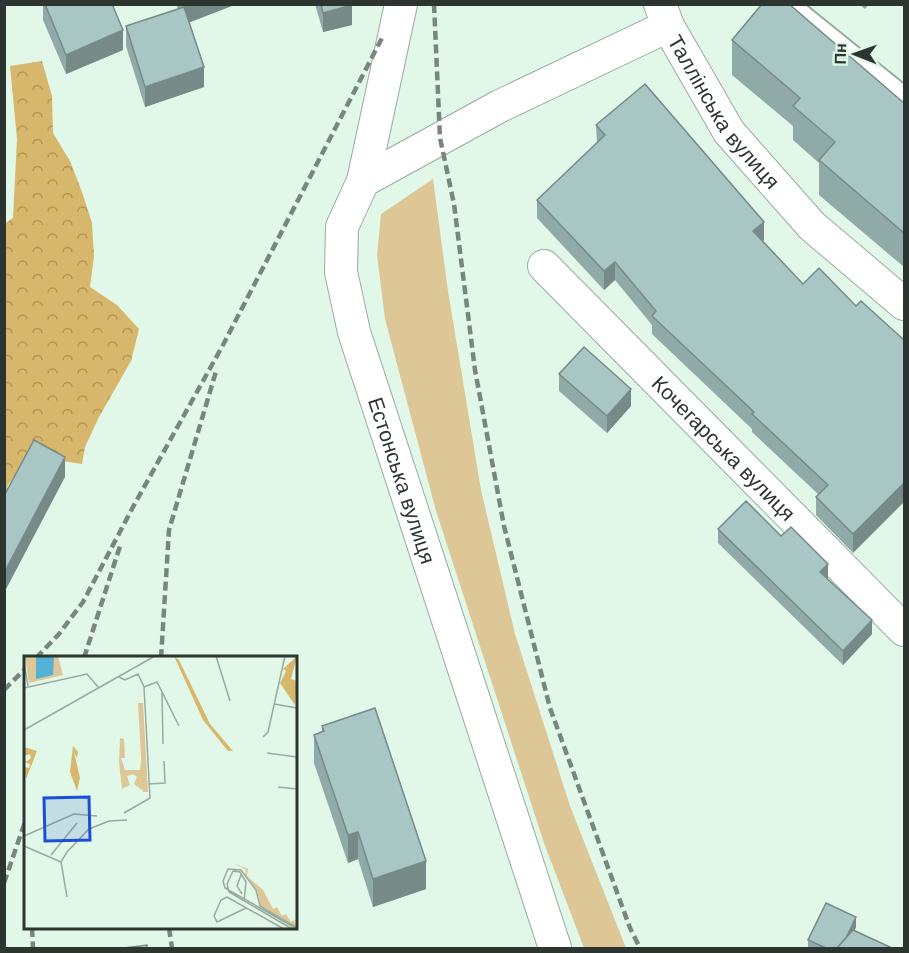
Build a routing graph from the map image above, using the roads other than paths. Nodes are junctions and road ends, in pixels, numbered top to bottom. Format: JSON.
{"nodes":[{"id":1,"x":401,"y":4,"type":"edge"},
{"id":2,"x":791,"y":4,"type":"edge"},
{"id":3,"x":664,"y":15,"type":"edge"},
{"id":4,"x":904,"y":95,"type":"edge"},
{"id":5,"x":363,"y":181,"type":"junction"},
{"id":6,"x":544,"y":266,"type":"dead end"},
{"id":7,"x":904,"y":304,"type":"edge"},
{"id":8,"x":904,"y":630,"type":"edge"},
{"id":9,"x":555,"y":948,"type":"edge"}],
"edges":[{"from":1,"to":5,"type":"street","name":"Естонська вулиця"},
{"from":2,"to":4,"type":"lane"},
{"from":3,"to":5,"type":"street","name":"Таллінська вулиця"},
{"from":3,"to":7,"type":"street","name":"Таллінська вулиця"},
{"from":5,"to":9,"type":"street","name":"Естонська вулиця"},
{"from":6,"to":8,"type":"street","name":"Кочегарська вулиця"}]}
